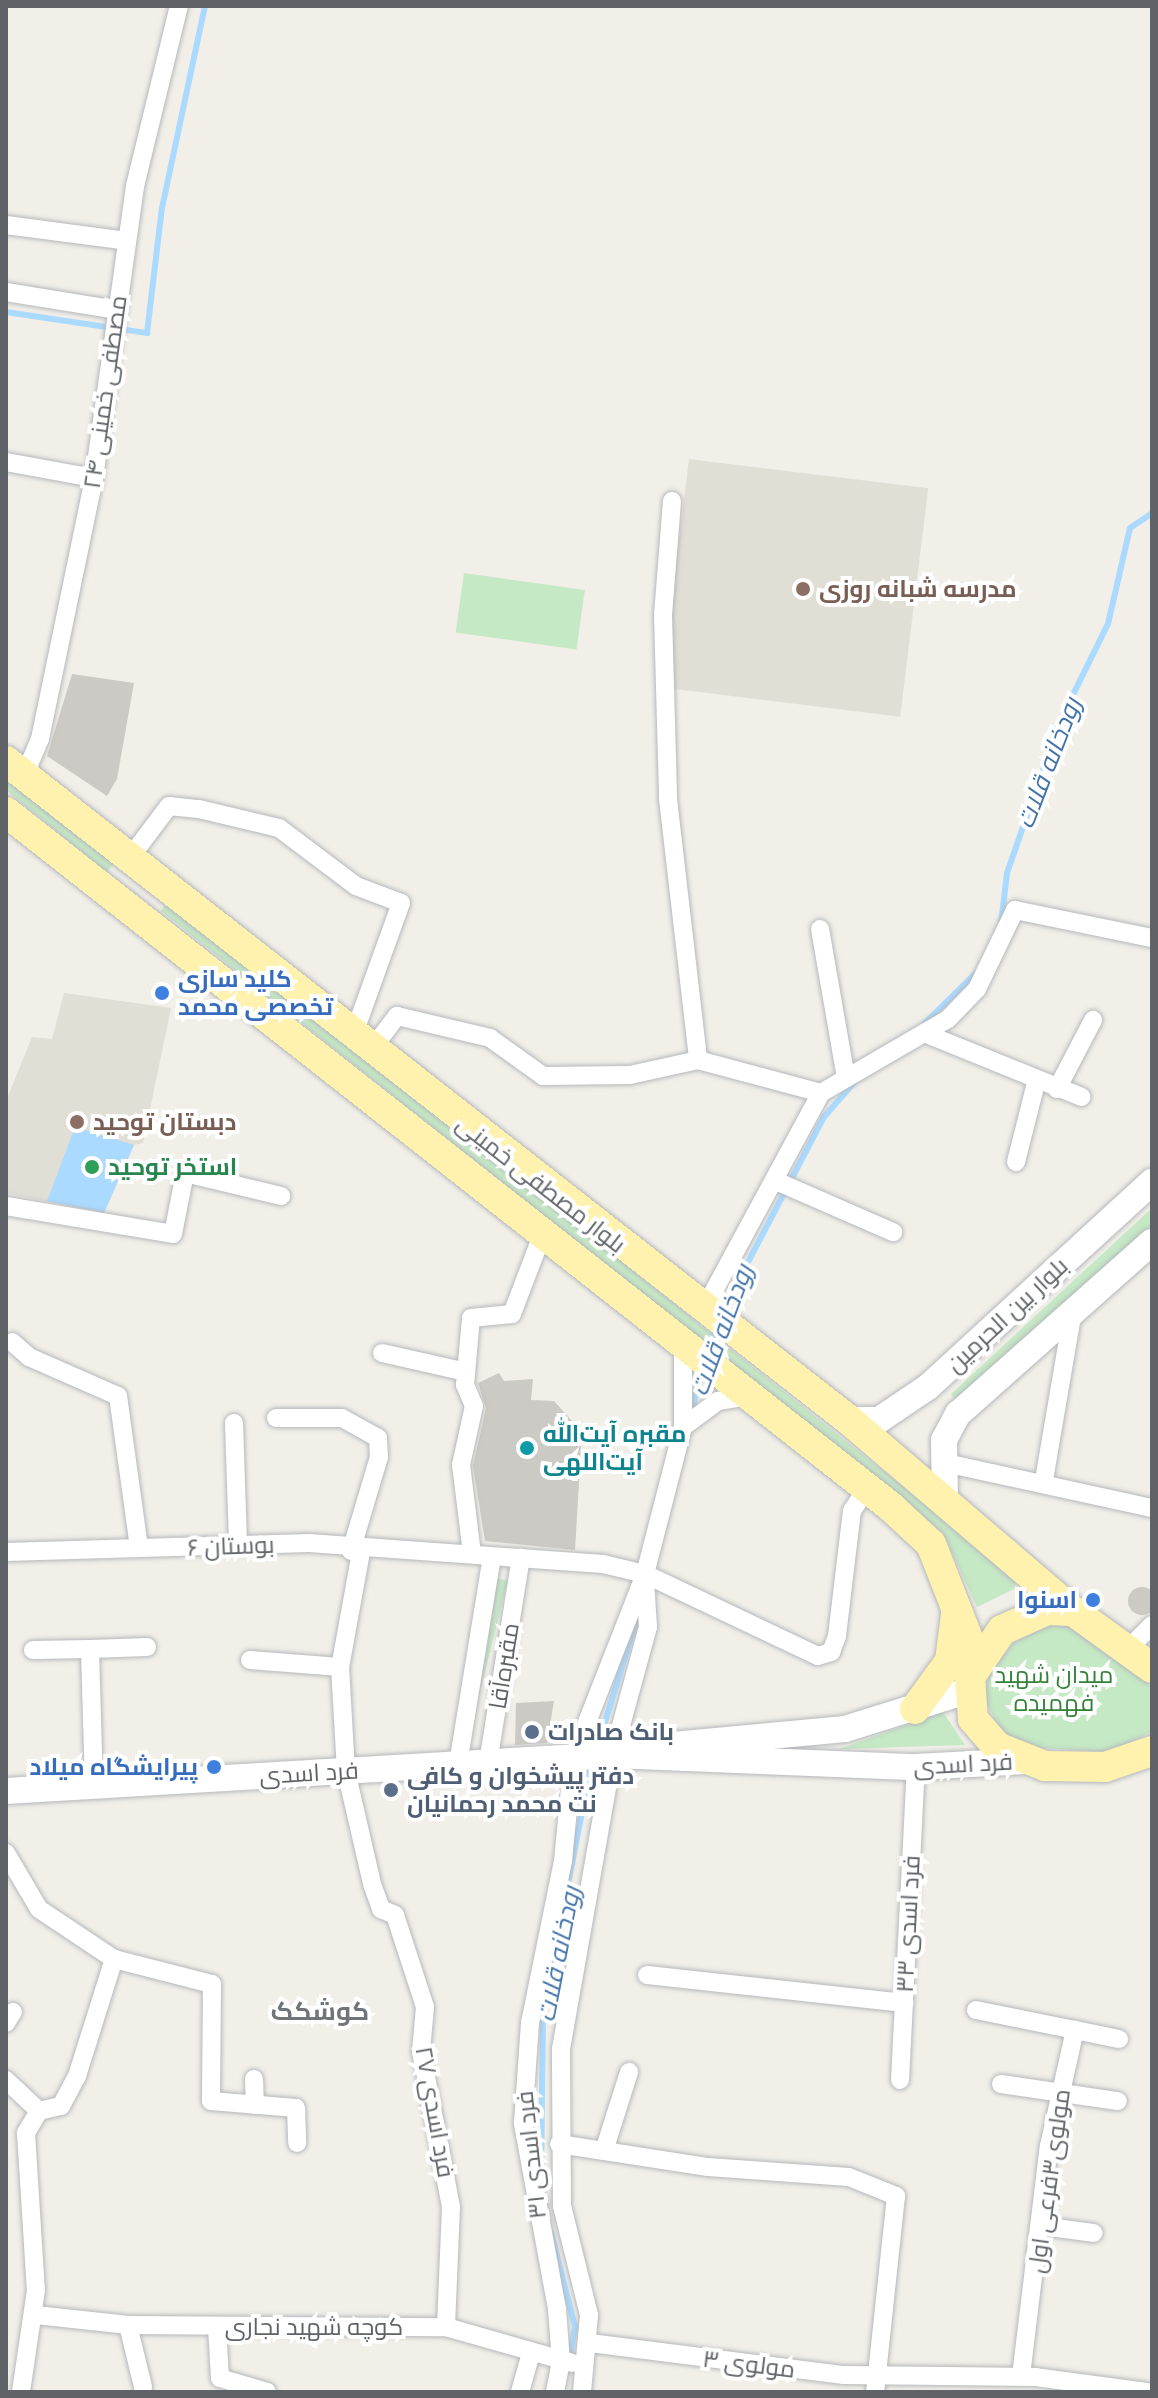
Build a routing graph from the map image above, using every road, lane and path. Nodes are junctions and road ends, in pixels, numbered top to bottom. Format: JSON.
{"nodes":[{"id":1,"x":179,"y":6,"type":"edge"},
{"id":2,"x":6,"y":225,"type":"edge"},
{"id":3,"x":127,"y":241,"type":"junction"},
{"id":4,"x":6,"y":292,"type":"edge"},
{"id":5,"x":117,"y":310,"type":"junction"},
{"id":6,"x":6,"y":462,"type":"edge"},
{"id":7,"x":94,"y":478,"type":"junction"},
{"id":8,"x":672,"y":501,"type":"dead end"},
{"id":9,"x":15,"y":769,"type":"edge"},
{"id":10,"x":6,"y":814,"type":"edge"},
{"id":11,"x":129,"y":859,"type":"junction"},
{"id":12,"x":153,"y":878,"type":"junction"},
{"id":13,"x":128,"y":907,"type":"junction"},
{"id":14,"x":820,"y":929,"type":"dead end"},
{"id":15,"x":1152,"y":938,"type":"edge"},
{"id":16,"x":1093,"y":1020,"type":"dead end"},
{"id":17,"x":924,"y":1033,"type":"junction"},
{"id":18,"x":362,"y":1043,"type":"junction"},
{"id":19,"x":698,"y":1060,"type":"junction"},
{"id":20,"x":846,"y":1078,"type":"junction"},
{"id":21,"x":1036,"y":1083,"type":"junction"},
{"id":22,"x":1057,"y":1089,"type":"junction"},
{"id":23,"x":821,"y":1093,"type":"junction"},
{"id":24,"x":1082,"y":1097,"type":"dead end"},
{"id":25,"x":1016,"y":1162,"type":"dead end"},
{"id":26,"x":776,"y":1181,"type":"junction"},
{"id":27,"x":1152,"y":1182,"type":"edge"},
{"id":28,"x":281,"y":1196,"type":"dead end"},
{"id":29,"x":6,"y":1206,"type":"edge"},
{"id":30,"x":893,"y":1232,"type":"dead end"},
{"id":31,"x":543,"y":1233,"type":"junction"},
{"id":32,"x":1152,"y":1242,"type":"edge"},
{"id":33,"x":704,"y":1312,"type":"junction"},
{"id":34,"x":1072,"y":1316,"type":"junction"},
{"id":35,"x":12,"y":1342,"type":"dead end"},
{"id":36,"x":683,"y":1343,"type":"junction"},
{"id":37,"x":382,"y":1353,"type":"dead end"},
{"id":38,"x":466,"y":1372,"type":"junction"},
{"id":39,"x":928,"y":1387,"type":"junction"},
{"id":40,"x":749,"y":1395,"type":"junction"},
{"id":41,"x":958,"y":1414,"type":"junction"},
{"id":42,"x":276,"y":1418,"type":"dead end"},
{"id":43,"x":849,"y":1420,"type":"junction"},
{"id":44,"x":234,"y":1423,"type":"dead end"},
{"id":45,"x":683,"y":1427,"type":"junction"},
{"id":46,"x":941,"y":1462,"type":"junction"},
{"id":47,"x":1044,"y":1480,"type":"junction"},
{"id":48,"x":867,"y":1488,"type":"junction"},
{"id":49,"x":945,"y":1503,"type":"junction"},
{"id":50,"x":1152,"y":1508,"type":"edge"},
{"id":51,"x":238,"y":1546,"type":"junction"},
{"id":52,"x":139,"y":1547,"type":"junction"},
{"id":53,"x":356,"y":1551,"type":"junction"},
{"id":54,"x":6,"y":1552,"type":"edge"},
{"id":55,"x":464,"y":1554,"type":"junction"},
{"id":56,"x":521,"y":1558,"type":"junction"},
{"id":57,"x":490,"y":1566,"type":"junction"},
{"id":58,"x":645,"y":1574,"type":"junction"},
{"id":59,"x":518,"y":1578,"type":"junction"},
{"id":60,"x":955,"y":1604,"type":"junction"},
{"id":61,"x":1073,"y":1611,"type":"junction"},
{"id":62,"x":1152,"y":1625,"type":"edge"},
{"id":63,"x":147,"y":1647,"type":"dead end"},
{"id":64,"x":90,"y":1649,"type":"junction"},
{"id":65,"x":33,"y":1650,"type":"dead end"},
{"id":66,"x":1126,"y":1651,"type":"junction"},
{"id":67,"x":976,"y":1659,"type":"junction"},
{"id":68,"x":250,"y":1660,"type":"dead end"},
{"id":69,"x":340,"y":1667,"type":"junction"},
{"id":70,"x":1152,"y":1668,"type":"edge"},
{"id":71,"x":967,"y":1691,"type":"junction"},
{"id":72,"x":915,"y":1709,"type":"junction"},
{"id":73,"x":613,"y":1755,"type":"junction"},
{"id":74,"x":460,"y":1757,"type":"junction"},
{"id":75,"x":573,"y":1758,"type":"junction"},
{"id":76,"x":489,"y":1759,"type":"junction"},
{"id":77,"x":1143,"y":1759,"type":"edge"},
{"id":78,"x":1026,"y":1761,"type":"junction"},
{"id":79,"x":916,"y":1767,"type":"junction"},
{"id":80,"x":346,"y":1771,"type":"junction"},
{"id":81,"x":94,"y":1786,"type":"junction"},
{"id":82,"x":6,"y":1791,"type":"edge"},
{"id":83,"x":6,"y":1853,"type":"edge"},
{"id":84,"x":114,"y":1959,"type":"junction"},
{"id":85,"x":647,"y":1975,"type":"dead end"},
{"id":86,"x":904,"y":2003,"type":"junction"},
{"id":87,"x":976,"y":2010,"type":"dead end"},
{"id":88,"x":1075,"y":2030,"type":"junction"},
{"id":89,"x":1119,"y":2039,"type":"dead end"},
{"id":90,"x":629,"y":2072,"type":"dead end"},
{"id":91,"x":254,"y":2079,"type":"dead end"},
{"id":92,"x":6,"y":2080,"type":"edge"},
{"id":93,"x":900,"y":2080,"type":"dead end"},
{"id":94,"x":1001,"y":2084,"type":"dead end"},
{"id":95,"x":1060,"y":2093,"type":"junction"},
{"id":96,"x":1118,"y":2101,"type":"dead end"},
{"id":97,"x":255,"y":2105,"type":"junction"},
{"id":98,"x":39,"y":2111,"type":"junction"},
{"id":99,"x":297,"y":2143,"type":"dead end"},
{"id":100,"x":559,"y":2144,"type":"junction"},
{"id":101,"x":604,"y":2151,"type":"junction"},
{"id":102,"x":1042,"y":2226,"type":"junction"},
{"id":103,"x":1094,"y":2233,"type":"dead end"},
{"id":104,"x":36,"y":2315,"type":"junction"},
{"id":105,"x":128,"y":2325,"type":"junction"},
{"id":106,"x":217,"y":2326,"type":"junction"},
{"id":107,"x":446,"y":2327,"type":"junction"},
{"id":108,"x":590,"y":2343,"type":"junction"},
{"id":109,"x":531,"y":2353,"type":"junction"},
{"id":110,"x":561,"y":2362,"type":"junction"},
{"id":111,"x":586,"y":2364,"type":"junction"},
{"id":112,"x":878,"y":2372,"type":"junction"},
{"id":113,"x":1021,"y":2376,"type":"junction"},
{"id":114,"x":143,"y":2387,"type":"dead end"},
{"id":115,"x":21,"y":2392,"type":"edge"},
{"id":116,"x":267,"y":2392,"type":"edge"},
{"id":117,"x":520,"y":2392,"type":"edge"},
{"id":118,"x":555,"y":2392,"type":"edge"},
{"id":119,"x":582,"y":2392,"type":"edge"},
{"id":120,"x":875,"y":2392,"type":"edge"},
{"id":121,"x":1147,"y":2392,"type":"edge"}],
"edges":[{"from":1,"to":3,"type":"street","name":"مصطفی خمینی ۲۴"},
{"from":2,"to":3,"type":"street"},
{"from":3,"to":5,"type":"street","name":"مصطفی خمینی ۲۴"},
{"from":4,"to":5,"type":"street"},
{"from":5,"to":7,"type":"street","name":"مصطفی خمینی ۲۴"},
{"from":6,"to":7,"type":"street"},
{"from":7,"to":9,"type":"street","name":"مصطفی خمینی ۲۴"},
{"from":8,"to":19,"type":"street"},
{"from":9,"to":11,"type":"main road","name":"بلوار مصطفی خمینی"},
{"from":10,"to":13,"type":"main road","name":"بلوار مصطفی خمینی"},
{"from":11,"to":12,"type":"main road","name":"بلوار مصطفی خمینی"},
{"from":11,"to":18,"type":"street"},
{"from":12,"to":13,"type":"main road"},
{"from":12,"to":18,"type":"main road","name":"بلوار مصطفی خمینی"},
{"from":13,"to":31,"type":"main road","name":"بلوار مصطفی خمینی"},
{"from":14,"to":20,"type":"street"},
{"from":15,"to":17,"type":"street"},
{"from":16,"to":22,"type":"street"},
{"from":17,"to":20,"type":"street"},
{"from":17,"to":21,"type":"street"},
{"from":18,"to":19,"type":"street"},
{"from":18,"to":33,"type":"main road","name":"بلوار مصطفی خمینی"},
{"from":19,"to":23,"type":"street"},
{"from":20,"to":23,"type":"street"},
{"from":21,"to":22,"type":"street"},
{"from":21,"to":25,"type":"street"},
{"from":22,"to":24,"type":"street"},
{"from":23,"to":26,"type":"street"},
{"from":26,"to":30,"type":"street"},
{"from":26,"to":33,"type":"street"},
{"from":27,"to":39,"type":"main road","name":"بلوار بین الحرمین"},
{"from":28,"to":29,"type":"street"},
{"from":31,"to":36,"type":"main road","name":"بلوار مصطفی خمینی"},
{"from":31,"to":38,"type":"street"},
{"from":32,"to":34,"type":"main road","name":"بلوار بین الحرمین"},
{"from":33,"to":43,"type":"main road","name":"بلوار مصطفی خمینی"},
{"from":34,"to":41,"type":"main road","name":"بلوار بین الحرمین"},
{"from":34,"to":47,"type":"street"},
{"from":35,"to":52,"type":"street"},
{"from":36,"to":40,"type":"main road","name":"بلوار مصطفی خمینی"},
{"from":36,"to":45,"type":"street"},
{"from":37,"to":38,"type":"street"},
{"from":38,"to":55,"type":"street"},
{"from":39,"to":41,"type":"main road"},
{"from":39,"to":43,"type":"main road","name":"بلوار بین الحرمین"},
{"from":40,"to":45,"type":"street"},
{"from":40,"to":48,"type":"main road","name":"بلوار مصطفی خمینی"},
{"from":41,"to":46,"type":"main road","name":"بلوار بین الحرمین"},
{"from":42,"to":53,"type":"street","name":"فرد اسدی ۲۷"},
{"from":43,"to":49,"type":"main road","name":"بلوار مصطفی خمینی"},
{"from":44,"to":51,"type":"street"},
{"from":45,"to":58,"type":"street"},
{"from":46,"to":47,"type":"street"},
{"from":46,"to":49,"type":"main road","name":"بلوار بین الحرمین"},
{"from":47,"to":50,"type":"street"},
{"from":48,"to":58,"type":"street"},
{"from":48,"to":60,"type":"main road","name":"بلوار مصطفی خمینی"},
{"from":49,"to":61,"type":"main road","name":"بلوار مصطفی خمینی"},
{"from":51,"to":52,"type":"street","name":"بوستان ۶"},
{"from":51,"to":53,"type":"street","name":"بوستان ۶"},
{"from":52,"to":54,"type":"street","name":"بوستان ۶"},
{"from":53,"to":55,"type":"street","name":"بوستان ۶"},
{"from":53,"to":69,"type":"street","name":"فرد اسدی ۲۷"},
{"from":55,"to":57,"type":"street"},
{"from":56,"to":57,"type":"street"},
{"from":56,"to":58,"type":"street"},
{"from":56,"to":59,"type":"street","name":"مقبره‌آقا"},
{"from":57,"to":59,"type":"street"},
{"from":57,"to":74,"type":"street","name":"مقبره‌آقا"},
{"from":58,"to":73,"type":"street","name":"فرد اسدی ۳۱"},
{"from":58,"to":75,"type":"street","name":"فرد اسدی ۳۱"},
{"from":59,"to":76,"type":"street","name":"مقبره‌آقا"},
{"from":60,"to":67,"type":"main road","name":"بلوار مصطفی خمینی"},
{"from":60,"to":72,"type":"main road"},
{"from":61,"to":66,"type":"main road"},
{"from":61,"to":67,"type":"main road"},
{"from":62,"to":66,"type":"street"},
{"from":63,"to":64,"type":"street"},
{"from":64,"to":65,"type":"street"},
{"from":64,"to":81,"type":"street"},
{"from":66,"to":70,"type":"main road"},
{"from":67,"to":71,"type":"main road"},
{"from":68,"to":69,"type":"street"},
{"from":69,"to":80,"type":"street","name":"فرد اسدی ۲۷"},
{"from":71,"to":72,"type":"main road","name":"فرد اسدی"},
{"from":71,"to":78,"type":"main road"},
{"from":72,"to":73,"type":"main road","name":"فرد اسدی"},
{"from":73,"to":75,"type":"main road","name":"فرد اسدی"},
{"from":73,"to":79,"type":"main road","name":"فرد اسدی"},
{"from":73,"to":100,"type":"street","name":"فرد اسدی ۳۱"},
{"from":74,"to":76,"type":"main road","name":"فرد اسدی"},
{"from":74,"to":80,"type":"main road","name":"فرد اسدی"},
{"from":75,"to":76,"type":"main road","name":"فرد اسدی"},
{"from":75,"to":110,"type":"street","name":"فرد اسدی ۳۱"},
{"from":77,"to":78,"type":"main road"},
{"from":78,"to":79,"type":"main road","name":"فرد اسدی"},
{"from":79,"to":86,"type":"street","name":"فرد اسدی ۳۳"},
{"from":80,"to":81,"type":"main road","name":"فرد اسدی"},
{"from":80,"to":107,"type":"street","name":"فرد اسدی ۲۷"},
{"from":81,"to":82,"type":"main road","name":"فرد اسدی"},
{"from":83,"to":84,"type":"street"},
{"from":84,"to":97,"type":"street"},
{"from":84,"to":98,"type":"street"},
{"from":85,"to":86,"type":"street"},
{"from":86,"to":93,"type":"street","name":"فرد اسدی ۳۳"},
{"from":87,"to":88,"type":"street"},
{"from":88,"to":89,"type":"street"},
{"from":88,"to":95,"type":"street","name":"مولوی۳فرعی اول"},
{"from":90,"to":101,"type":"street"},
{"from":91,"to":97,"type":"street"},
{"from":92,"to":98,"type":"street"},
{"from":94,"to":95,"type":"street"},
{"from":95,"to":96,"type":"street"},
{"from":95,"to":102,"type":"street","name":"مولوی۳فرعی اول"},
{"from":97,"to":99,"type":"street"},
{"from":98,"to":104,"type":"street"},
{"from":100,"to":101,"type":"street"},
{"from":100,"to":108,"type":"street","name":"فرد اسدی ۳۱"},
{"from":101,"to":112,"type":"street"},
{"from":102,"to":103,"type":"street"},
{"from":102,"to":113,"type":"street","name":"مولوی۳فرعی اول"},
{"from":104,"to":105,"type":"street","name":"کوچه شهید ‌نجاری"},
{"from":104,"to":115,"type":"street"},
{"from":105,"to":106,"type":"street","name":"کوچه شهید ‌نجاری"},
{"from":105,"to":114,"type":"street"},
{"from":106,"to":107,"type":"street","name":"کوچه شهید ‌نجاری"},
{"from":106,"to":116,"type":"street"},
{"from":107,"to":109,"type":"street","name":"کوچه شهید ‌نجاری"},
{"from":108,"to":111,"type":"street"},
{"from":108,"to":112,"type":"street","name":"مولوی ۳"},
{"from":109,"to":110,"type":"street","name":"کوچه شهید ‌نجاری"},
{"from":109,"to":117,"type":"street"},
{"from":110,"to":111,"type":"street","name":"کوچه شهید ‌نجاری"},
{"from":110,"to":118,"type":"street"},
{"from":111,"to":119,"type":"street"},
{"from":112,"to":113,"type":"street","name":"مولوی ۳"},
{"from":112,"to":120,"type":"street"},
{"from":113,"to":121,"type":"street","name":"مولوی ۳"}]}
